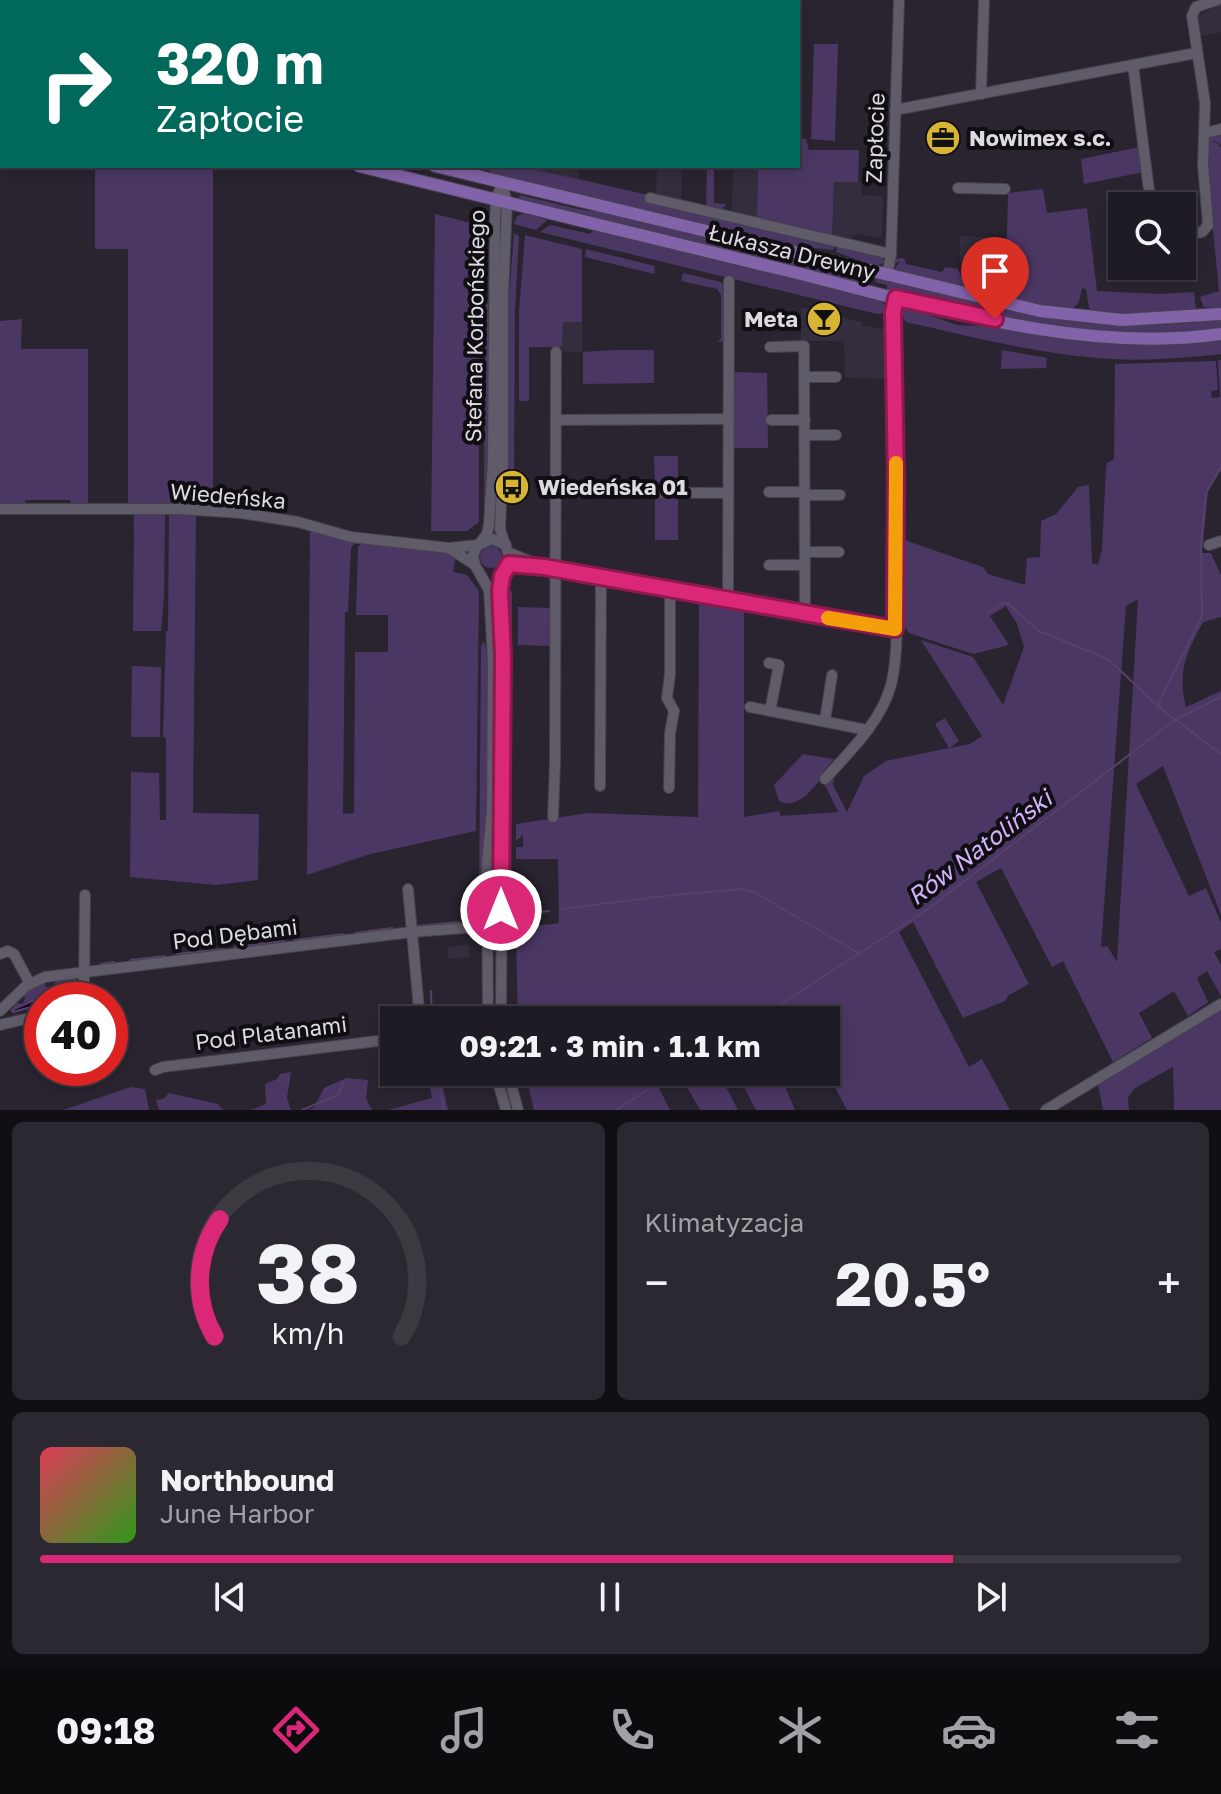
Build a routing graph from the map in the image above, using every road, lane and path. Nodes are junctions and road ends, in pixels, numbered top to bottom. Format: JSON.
{"nodes":[{"id":1,"x":899,"y":0,"type":"edge"},
{"id":2,"x":984,"y":0,"type":"edge"},
{"id":3,"x":1217,"y":0,"type":"edge"},
{"id":4,"x":1196,"y":53,"type":"junction"},
{"id":5,"x":1133,"y":65,"type":"junction"},
{"id":6,"x":981,"y":94,"type":"junction"},
{"id":7,"x":895,"y":110,"type":"junction"},
{"id":8,"x":1221,"y":129,"type":"edge"},
{"id":9,"x":1205,"y":133,"type":"junction"},
{"id":10,"x":367,"y":168,"type":"edge"},
{"id":11,"x":443,"y":168,"type":"edge"},
{"id":12,"x":502,"y":183,"type":"junction"},
{"id":13,"x":958,"y":188,"type":"dead end"},
{"id":14,"x":1005,"y":189,"type":"dead end"},
{"id":15,"x":1149,"y":192,"type":"edge"},
{"id":16,"x":650,"y":198,"type":"dead end"},
{"id":17,"x":502,"y":201,"type":"junction"},
{"id":18,"x":1196,"y":233,"type":"edge"},
{"id":19,"x":891,"y":254,"type":"junction"},
{"id":20,"x":887,"y":276,"type":"junction"},
{"id":21,"x":729,"y":281,"type":"dead end"},
{"id":22,"x":896,"y":298,"type":"junction"},
{"id":23,"x":1221,"y":314,"type":"edge"},
{"id":24,"x":1221,"y":334,"type":"edge"},
{"id":25,"x":770,"y":347,"type":"dead end"},
{"id":26,"x":556,"y":352,"type":"dead end"},
{"id":27,"x":804,"y":377,"type":"junction"},
{"id":28,"x":836,"y":377,"type":"dead end"},
{"id":29,"x":728,"y":419,"type":"junction"},
{"id":30,"x":556,"y":420,"type":"junction"},
{"id":31,"x":771,"y":420,"type":"dead end"},
{"id":32,"x":805,"y":420,"type":"junction"},
{"id":33,"x":805,"y":435,"type":"junction"},
{"id":34,"x":836,"y":435,"type":"dead end"},
{"id":35,"x":556,"y":492,"type":"junction"},
{"id":36,"x":769,"y":492,"type":"dead end"},
{"id":37,"x":728,"y":493,"type":"junction"},
{"id":38,"x":805,"y":494,"type":"junction"},
{"id":39,"x":840,"y":495,"type":"dead end"},
{"id":40,"x":0,"y":509,"type":"edge"},
{"id":41,"x":1221,"y":541,"type":"edge"},
{"id":42,"x":478,"y":545,"type":"junction"},
{"id":43,"x":1209,"y":545,"type":"dead end"},
{"id":44,"x":449,"y":548,"type":"junction"},
{"id":45,"x":805,"y":552,"type":"junction"},
{"id":46,"x":839,"y":552,"type":"dead end"},
{"id":47,"x":507,"y":558,"type":"junction"},
{"id":48,"x":769,"y":565,"type":"dead end"},
{"id":49,"x":805,"y":565,"type":"junction"},
{"id":50,"x":476,"y":567,"type":"junction"},
{"id":51,"x":556,"y":569,"type":"junction"},
{"id":52,"x":601,"y":577,"type":"junction"},
{"id":53,"x":670,"y":590,"type":"junction"},
{"id":54,"x":728,"y":600,"type":"junction"},
{"id":55,"x":805,"y":614,"type":"junction"},
{"id":56,"x":895,"y":629,"type":"junction"},
{"id":57,"x":769,"y":663,"type":"dead end"},
{"id":58,"x":832,"y":675,"type":"dead end"},
{"id":59,"x":750,"y":707,"type":"dead end"},
{"id":60,"x":770,"y":711,"type":"junction"},
{"id":61,"x":825,"y":720,"type":"junction"},
{"id":62,"x":867,"y":730,"type":"junction"},
{"id":63,"x":825,"y":779,"type":"dead end"},
{"id":64,"x":600,"y":786,"type":"dead end"},
{"id":65,"x":669,"y":788,"type":"dead end"},
{"id":66,"x":553,"y":817,"type":"dead end"},
{"id":67,"x":408,"y":889,"type":"dead end"},
{"id":68,"x":85,"y":895,"type":"dead end"},
{"id":69,"x":501,"y":925,"type":"junction"},
{"id":70,"x":487,"y":926,"type":"junction"},
{"id":71,"x":412,"y":932,"type":"junction"},
{"id":72,"x":0,"y":954,"type":"edge"},
{"id":73,"x":84,"y":973,"type":"junction"},
{"id":74,"x":29,"y":982,"type":"edge"},
{"id":75,"x":34,"y":982,"type":"edge"},
{"id":76,"x":83,"y":982,"type":"edge"},
{"id":77,"x":24,"y":989,"type":"edge"},
{"id":78,"x":1221,"y":1004,"type":"edge"},
{"id":79,"x":419,"y":1006,"type":"edge"},
{"id":80,"x":488,"y":1006,"type":"edge"},
{"id":81,"x":501,"y":1006,"type":"edge"},
{"id":82,"x":3,"y":1008,"type":"edge"},
{"id":83,"x":24,"y":1019,"type":"edge"},
{"id":84,"x":14,"y":1021,"type":"junction"},
{"id":85,"x":0,"y":1025,"type":"edge"},
{"id":86,"x":380,"y":1041,"type":"edge"},
{"id":87,"x":155,"y":1070,"type":"dead end"},
{"id":88,"x":499,"y":1086,"type":"edge"},
{"id":89,"x":512,"y":1086,"type":"edge"},
{"id":90,"x":506,"y":1110,"type":"edge"},
{"id":91,"x":518,"y":1110,"type":"edge"},
{"id":92,"x":1046,"y":1110,"type":"edge"}],
"edges":[{"from":1,"to":7,"type":"street","name":"Zapłocie"},
{"from":2,"to":6,"type":"street"},
{"from":3,"to":4,"type":"street"},
{"from":4,"to":5,"type":"street"},
{"from":4,"to":9,"type":"street"},
{"from":5,"to":6,"type":"street"},
{"from":5,"to":15,"type":"street"},
{"from":6,"to":7,"type":"street"},
{"from":7,"to":19,"type":"street","name":"Zapłocie"},
{"from":8,"to":9,"type":"street"},
{"from":9,"to":18,"type":"street"},
{"from":10,"to":17,"type":"main road","name":"Łukasza Drewny"},
{"from":11,"to":12,"type":"main road","name":"Łukasza Drewny"},
{"from":12,"to":17,"type":"street","name":"Stefana Korbońskiego"},
{"from":12,"to":20,"type":"main road","name":"Łukasza Drewny"},
{"from":13,"to":14,"type":"street"},
{"from":16,"to":19,"type":"street"},
{"from":17,"to":22,"type":"main road","name":"Łukasza Drewny"},
{"from":17,"to":42,"type":"street","name":"Stefana Korbońskiego"},
{"from":17,"to":47,"type":"street","name":"Stefana Korbońskiego"},
{"from":19,"to":20,"type":"street","name":"Zapłocie"},
{"from":20,"to":23,"type":"main road","name":"Łukasza Drewny"},
{"from":21,"to":29,"type":"street"},
{"from":22,"to":24,"type":"main road","name":"Łukasza Drewny"},
{"from":22,"to":56,"type":"street"},
{"from":25,"to":27,"type":"street"},
{"from":26,"to":30,"type":"street"},
{"from":27,"to":28,"type":"street"},
{"from":27,"to":32,"type":"street"},
{"from":29,"to":30,"type":"street"},
{"from":29,"to":37,"type":"street"},
{"from":30,"to":35,"type":"street"},
{"from":31,"to":32,"type":"street"},
{"from":32,"to":33,"type":"street"},
{"from":33,"to":34,"type":"street"},
{"from":33,"to":38,"type":"street"},
{"from":35,"to":37,"type":"street"},
{"from":35,"to":51,"type":"street"},
{"from":36,"to":38,"type":"street"},
{"from":37,"to":54,"type":"street"},
{"from":38,"to":39,"type":"street"},
{"from":38,"to":45,"type":"street"},
{"from":40,"to":44,"type":"street","name":"Wiedeńska"},
{"from":41,"to":43,"type":"street"},
{"from":42,"to":44,"type":"street","name":"Wiedeńska"},
{"from":42,"to":47,"type":"street"},
{"from":42,"to":50,"type":"street","name":"Stefana Korbońskiego"},
{"from":44,"to":50,"type":"street","name":"Wiedeńska"},
{"from":45,"to":46,"type":"street"},
{"from":45,"to":49,"type":"street"},
{"from":47,"to":50,"type":"street"},
{"from":47,"to":51,"type":"street"},
{"from":47,"to":69,"type":"street","name":"Stefana Korbońskiego"},
{"from":48,"to":49,"type":"street"},
{"from":49,"to":55,"type":"street"},
{"from":50,"to":70,"type":"street","name":"Stefana Korbońskiego"},
{"from":51,"to":52,"type":"street"},
{"from":51,"to":66,"type":"street"},
{"from":52,"to":53,"type":"street"},
{"from":52,"to":64,"type":"street"},
{"from":53,"to":54,"type":"street"},
{"from":53,"to":65,"type":"street"},
{"from":54,"to":55,"type":"street"},
{"from":55,"to":56,"type":"street"},
{"from":56,"to":62,"type":"street"},
{"from":57,"to":60,"type":"street"},
{"from":58,"to":61,"type":"street"},
{"from":59,"to":60,"type":"street"},
{"from":60,"to":61,"type":"street"},
{"from":61,"to":62,"type":"street"},
{"from":62,"to":63,"type":"street"},
{"from":67,"to":71,"type":"street"},
{"from":68,"to":73,"type":"street"},
{"from":69,"to":70,"type":"street","name":"Pod Dębami"},
{"from":69,"to":81,"type":"street","name":"Stefana Korbońskiego"},
{"from":70,"to":71,"type":"street","name":"Pod Dębami"},
{"from":70,"to":80,"type":"street","name":"Stefana Korbońskiego"},
{"from":71,"to":73,"type":"street","name":"Pod Dębami"},
{"from":71,"to":79,"type":"street"},
{"from":72,"to":74,"type":"street"},
{"from":73,"to":75,"type":"street","name":"Pod Dębami"},
{"from":73,"to":76,"type":"street"},
{"from":77,"to":82,"type":"street","name":"Pod Dębami"},
{"from":78,"to":92,"type":"street"},
{"from":82,"to":84,"type":"street"},
{"from":83,"to":84,"type":"street"},
{"from":84,"to":85,"type":"street"},
{"from":86,"to":87,"type":"street","name":"Pod Platanami"},
{"from":88,"to":90,"type":"street"},
{"from":89,"to":91,"type":"street"}]}
